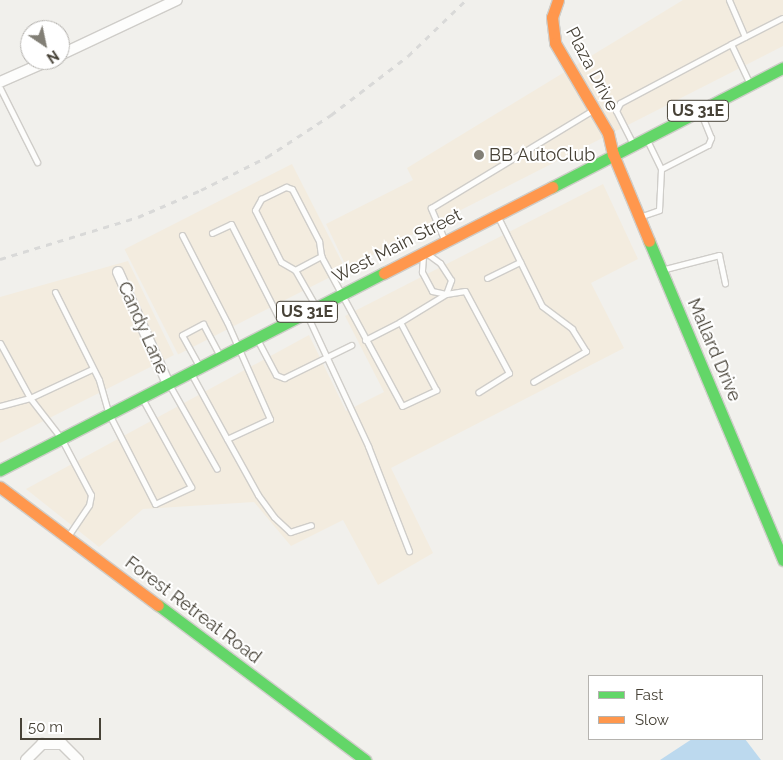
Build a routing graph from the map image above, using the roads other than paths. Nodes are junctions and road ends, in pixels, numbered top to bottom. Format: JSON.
{"nodes":[{"id":1,"x":177,"y":0,"type":"edge"},
{"id":2,"x":558,"y":0,"type":"edge"},
{"id":3,"x":729,"y":0,"type":"edge"},
{"id":4,"x":782,"y":18,"type":"dead end"},
{"id":5,"x":745,"y":36,"type":"junction"},
{"id":6,"x":731,"y":44,"type":"junction"},
{"id":7,"x":70,"y":50,"type":"edge"},
{"id":8,"x":783,"y":68,"type":"edge"},
{"id":9,"x":27,"y":70,"type":"edge"},
{"id":10,"x":0,"y":82,"type":"edge"},
{"id":11,"x":751,"y":85,"type":"junction"},
{"id":12,"x":0,"y":88,"type":"edge"},
{"id":13,"x":594,"y":109,"type":"junction"},
{"id":14,"x":700,"y":110,"type":"junction"},
{"id":15,"x":645,"y":138,"type":"junction"},
{"id":16,"x":633,"y":144,"type":"junction"},
{"id":17,"x":613,"y":154,"type":"junction"},
{"id":18,"x":37,"y":162,"type":"dead end"},
{"id":19,"x":661,"y":169,"type":"junction"},
{"id":20,"x":496,"y":215,"type":"junction"},
{"id":21,"x":640,"y":217,"type":"junction"},
{"id":22,"x":212,"y":233,"type":"dead end"},
{"id":23,"x":182,"y":235,"type":"dead end"},
{"id":24,"x":444,"y":240,"type":"junction"},
{"id":25,"x":423,"y":251,"type":"junction"},
{"id":26,"x":321,"y":256,"type":"junction"},
{"id":27,"x":520,"y":262,"type":"junction"},
{"id":28,"x":295,"y":270,"type":"junction"},
{"id":29,"x":662,"y":270,"type":"junction"},
{"id":30,"x":118,"y":272,"type":"dead end"},
{"id":31,"x":487,"y":278,"type":"dead end"},
{"id":32,"x":725,"y":283,"type":"dead end"},
{"id":33,"x":55,"y":292,"type":"dead end"},
{"id":34,"x":342,"y":294,"type":"junction"},
{"id":35,"x":446,"y":294,"type":"junction"},
{"id":36,"x":316,"y":307,"type":"junction"},
{"id":37,"x":305,"y":313,"type":"junction"},
{"id":38,"x":400,"y":322,"type":"junction"},
{"id":39,"x":282,"y":324,"type":"junction"},
{"id":40,"x":257,"y":338,"type":"junction"},
{"id":41,"x":365,"y":340,"type":"junction"},
{"id":42,"x":0,"y":343,"type":"edge"},
{"id":43,"x":351,"y":344,"type":"dead end"},
{"id":44,"x":236,"y":348,"type":"junction"},
{"id":45,"x":220,"y":357,"type":"junction"},
{"id":46,"x":326,"y":357,"type":"junction"},
{"id":47,"x":92,"y":369,"type":"junction"},
{"id":48,"x":195,"y":370,"type":"junction"},
{"id":49,"x":533,"y":382,"type":"dead end"},
{"id":50,"x":168,"y":384,"type":"junction"},
{"id":51,"x":479,"y":392,"type":"dead end"},
{"id":52,"x":142,"y":397,"type":"junction"},
{"id":53,"x":30,"y":398,"type":"junction"},
{"id":54,"x":0,"y":406,"type":"edge"},
{"id":55,"x":109,"y":414,"type":"junction"},
{"id":56,"x":61,"y":438,"type":"junction"},
{"id":57,"x":227,"y":438,"type":"junction"},
{"id":58,"x":0,"y":468,"type":"edge"},
{"id":59,"x":217,"y":469,"type":"dead end"},
{"id":60,"x":0,"y":487,"type":"edge"},
{"id":61,"x":312,"y":524,"type":"dead end"},
{"id":62,"x":67,"y":538,"type":"junction"},
{"id":63,"x":409,"y":551,"type":"dead end"},
{"id":64,"x":783,"y":560,"type":"edge"},
{"id":65,"x":26,"y":760,"type":"edge"},
{"id":66,"x":78,"y":760,"type":"edge"},
{"id":67,"x":364,"y":760,"type":"edge"}],
"edges":[{"from":1,"to":7,"type":"street"},
{"from":2,"to":13,"type":"street","name":"Plaza Drive"},
{"from":3,"to":5,"type":"lane"},
{"from":4,"to":5,"type":"lane"},
{"from":5,"to":6,"type":"lane"},
{"from":6,"to":11,"type":"lane"},
{"from":6,"to":16,"type":"lane"},
{"from":8,"to":11,"type":"street","name":"West Main Street","number":"US 31E"},
{"from":9,"to":10,"type":"street"},
{"from":11,"to":14,"type":"street","name":"West Main Street","number":"US 31E"},
{"from":12,"to":18,"type":"lane"},
{"from":13,"to":17,"type":"street","name":"Plaza Drive"},
{"from":13,"to":24,"type":"lane"},
{"from":14,"to":15,"type":"street","name":"West Main Street","number":"US 31E"},
{"from":14,"to":19,"type":"lane"},
{"from":15,"to":16,"type":"street","name":"West Main Street","number":"US 31E"},
{"from":15,"to":19,"type":"lane"},
{"from":16,"to":17,"type":"street","name":"West Main Street","number":"US 31E"},
{"from":17,"to":20,"type":"street","name":"West Main Street","number":"US 31E"},
{"from":17,"to":21,"type":"street","name":"Mallard Drive"},
{"from":19,"to":21,"type":"lane"},
{"from":20,"to":24,"type":"street","name":"West Main Street","number":"US 31E"},
{"from":20,"to":27,"type":"lane"},
{"from":21,"to":29,"type":"street","name":"Mallard Drive"},
{"from":22,"to":39,"type":"lane"},
{"from":23,"to":44,"type":"lane"},
{"from":24,"to":25,"type":"street","name":"West Main Street","number":"US 31E"},
{"from":25,"to":34,"type":"street","name":"West Main Street","number":"US 31E"},
{"from":25,"to":35,"type":"lane"},
{"from":25,"to":35,"type":"lane"},
{"from":26,"to":28,"type":"lane"},
{"from":26,"to":28,"type":"lane"},
{"from":26,"to":34,"type":"lane"},
{"from":27,"to":31,"type":"lane"},
{"from":27,"to":49,"type":"lane"},
{"from":28,"to":36,"type":"lane"},
{"from":29,"to":32,"type":"lane"},
{"from":29,"to":64,"type":"street","name":"Mallard Drive"},
{"from":30,"to":50,"type":"street","name":"Candy Lane"},
{"from":33,"to":47,"type":"lane"},
{"from":34,"to":36,"type":"street","name":"West Main Street","number":"US 31E"},
{"from":34,"to":41,"type":"lane"},
{"from":35,"to":38,"type":"lane"},
{"from":35,"to":51,"type":"lane"},
{"from":36,"to":37,"type":"street","name":"West Main Street","number":"US 31E"},
{"from":37,"to":39,"type":"street","name":"West Main Street","number":"US 31E"},
{"from":37,"to":46,"type":"lane"},
{"from":38,"to":41,"type":"lane"},
{"from":38,"to":41,"type":"lane"},
{"from":39,"to":40,"type":"street","name":"West Main Street","number":"US 31E"},
{"from":40,"to":44,"type":"street","name":"West Main Street","number":"US 31E"},
{"from":40,"to":46,"type":"lane"},
{"from":42,"to":53,"type":"lane"},
{"from":43,"to":46,"type":"lane"},
{"from":44,"to":45,"type":"street","name":"West Main Street","number":"US 31E"},
{"from":44,"to":57,"type":"lane"},
{"from":45,"to":48,"type":"street","name":"West Main Street","number":"US 31E"},
{"from":45,"to":48,"type":"lane"},
{"from":46,"to":63,"type":"lane"},
{"from":47,"to":53,"type":"lane"},
{"from":47,"to":55,"type":"lane"},
{"from":48,"to":50,"type":"street","name":"West Main Street","number":"US 31E"},
{"from":48,"to":57,"type":"lane"},
{"from":50,"to":52,"type":"street","name":"West Main Street","number":"US 31E"},
{"from":50,"to":59,"type":"lane"},
{"from":52,"to":55,"type":"street","name":"West Main Street","number":"US 31E"},
{"from":52,"to":55,"type":"lane"},
{"from":53,"to":54,"type":"lane"},
{"from":53,"to":56,"type":"lane"},
{"from":55,"to":56,"type":"street","name":"West Main Street","number":"US 31E"},
{"from":56,"to":58,"type":"street","name":"West Main Street","number":"US 31E"},
{"from":56,"to":62,"type":"lane"},
{"from":57,"to":61,"type":"lane"},
{"from":60,"to":62,"type":"street","name":"Forest Retreat Road"},
{"from":62,"to":67,"type":"street","name":"Forest Retreat Road"},
{"from":65,"to":66,"type":"street"}]}
